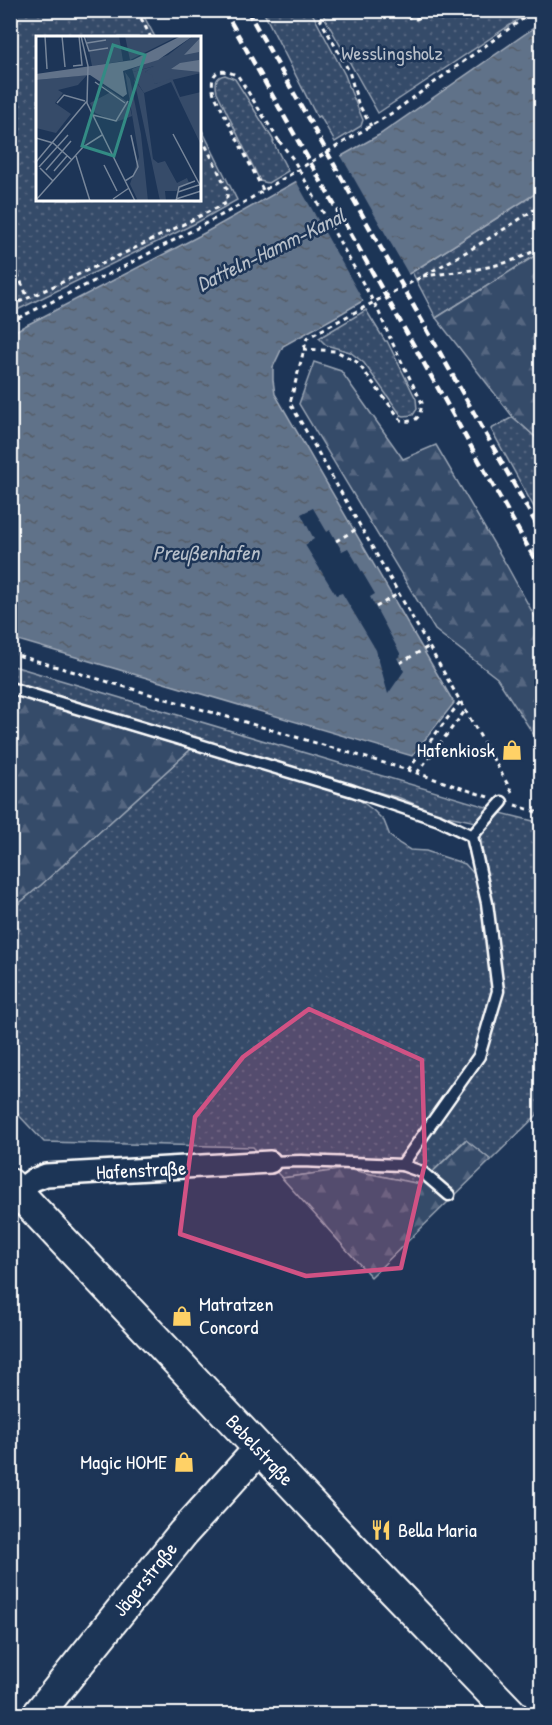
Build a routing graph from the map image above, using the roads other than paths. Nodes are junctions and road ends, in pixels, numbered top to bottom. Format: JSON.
{"nodes":[{"id":1,"x":10,"y":688,"type":"edge"},
{"id":2,"x":502,"y":802,"type":"road end"},
{"id":3,"x":472,"y":836,"type":"junction"},
{"id":4,"x":270,"y":1162,"type":"joint"},
{"id":5,"x":402,"y":1165,"type":"junction"},
{"id":6,"x":14,"y":1188,"type":"edge"},
{"id":7,"x":449,"y":1195,"type":"dead end"},
{"id":8,"x":259,"y":1449,"type":"junction"},
{"id":9,"x":38,"y":1714,"type":"edge"},
{"id":10,"x":512,"y":1714,"type":"edge"}],
"edges":[{"from":1,"to":3,"type":"lane"},
{"from":2,"to":3,"type":"lane"},
{"from":3,"to":5,"type":"lane"},
{"from":4,"to":5,"type":"lane"},
{"from":4,"to":6,"type":"street","name":"Hafenstraße"},
{"from":5,"to":7,"type":"lane"},
{"from":6,"to":8,"type":"main road","name":"Bebelstraße"},
{"from":8,"to":9,"type":"main road","name":"Jägerstraße"},
{"from":8,"to":10,"type":"main road","name":"Bebelstraße"}]}
